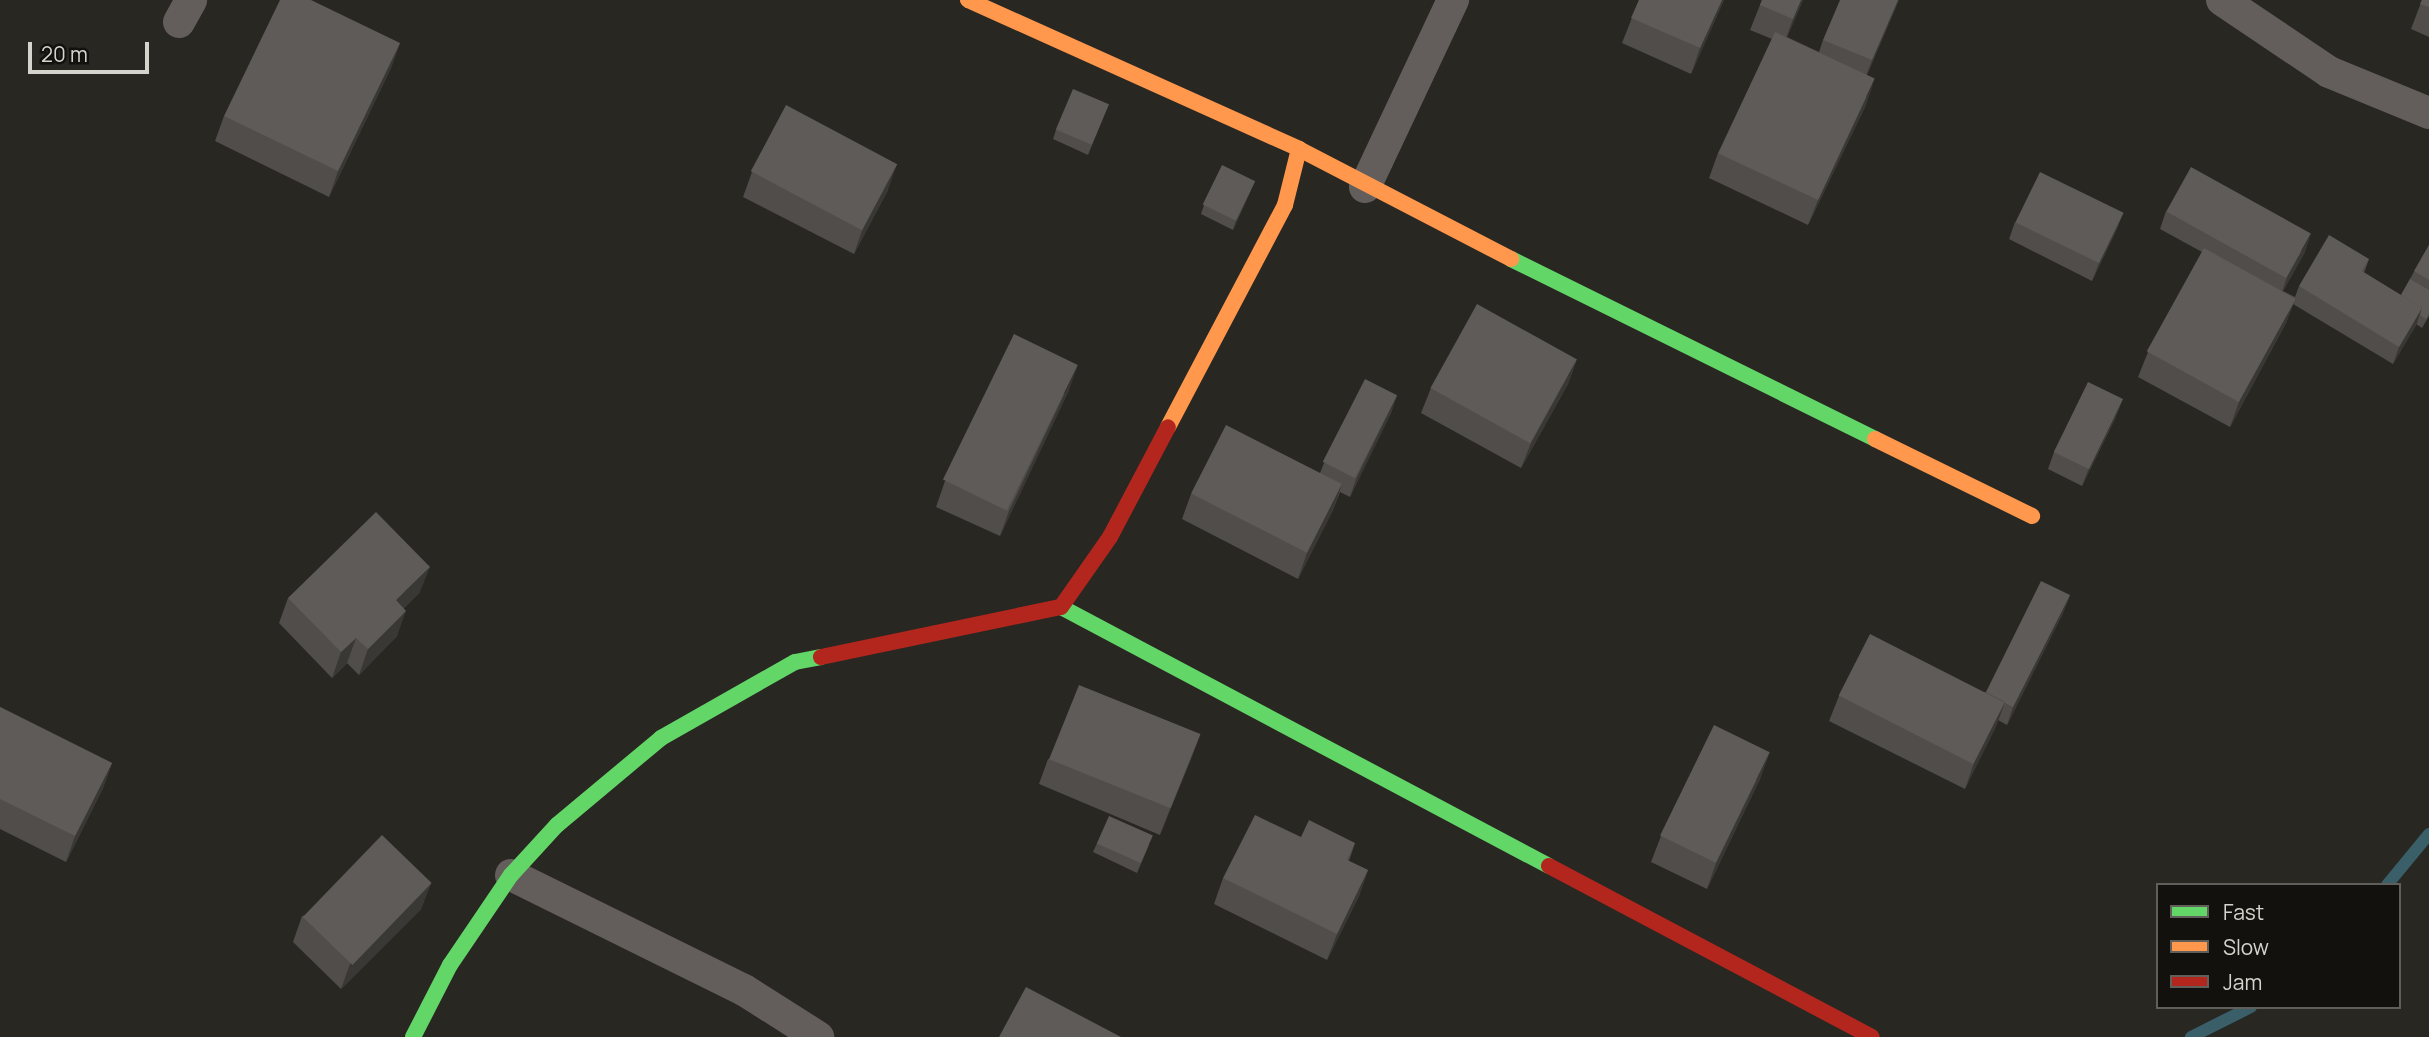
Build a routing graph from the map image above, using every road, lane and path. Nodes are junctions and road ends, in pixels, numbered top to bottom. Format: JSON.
{"nodes":[{"id":1,"x":968,"y":0,"type":"edge"},
{"id":2,"x":1453,"y":0,"type":"edge"},
{"id":3,"x":2222,"y":0,"type":"edge"},
{"id":4,"x":2429,"y":113,"type":"edge"},
{"id":5,"x":1299,"y":149,"type":"junction"},
{"id":6,"x":1365,"y":187,"type":"junction"},
{"id":7,"x":2032,"y":516,"type":"dead end"},
{"id":8,"x":1061,"y":607,"type":"junction"},
{"id":9,"x":511,"y":875,"type":"junction"},
{"id":10,"x":414,"y":1037,"type":"edge"},
{"id":11,"x":818,"y":1037,"type":"edge"},
{"id":12,"x":1872,"y":1037,"type":"edge"}],
"edges":[{"from":1,"to":5,"type":"street"},
{"from":2,"to":6,"type":"street"},
{"from":3,"to":4,"type":"street"},
{"from":5,"to":6,"type":"street"},
{"from":5,"to":8,"type":"street"},
{"from":6,"to":7,"type":"street"},
{"from":8,"to":9,"type":"street"},
{"from":8,"to":12,"type":"street"},
{"from":9,"to":10,"type":"street"},
{"from":9,"to":11,"type":"street"}]}
